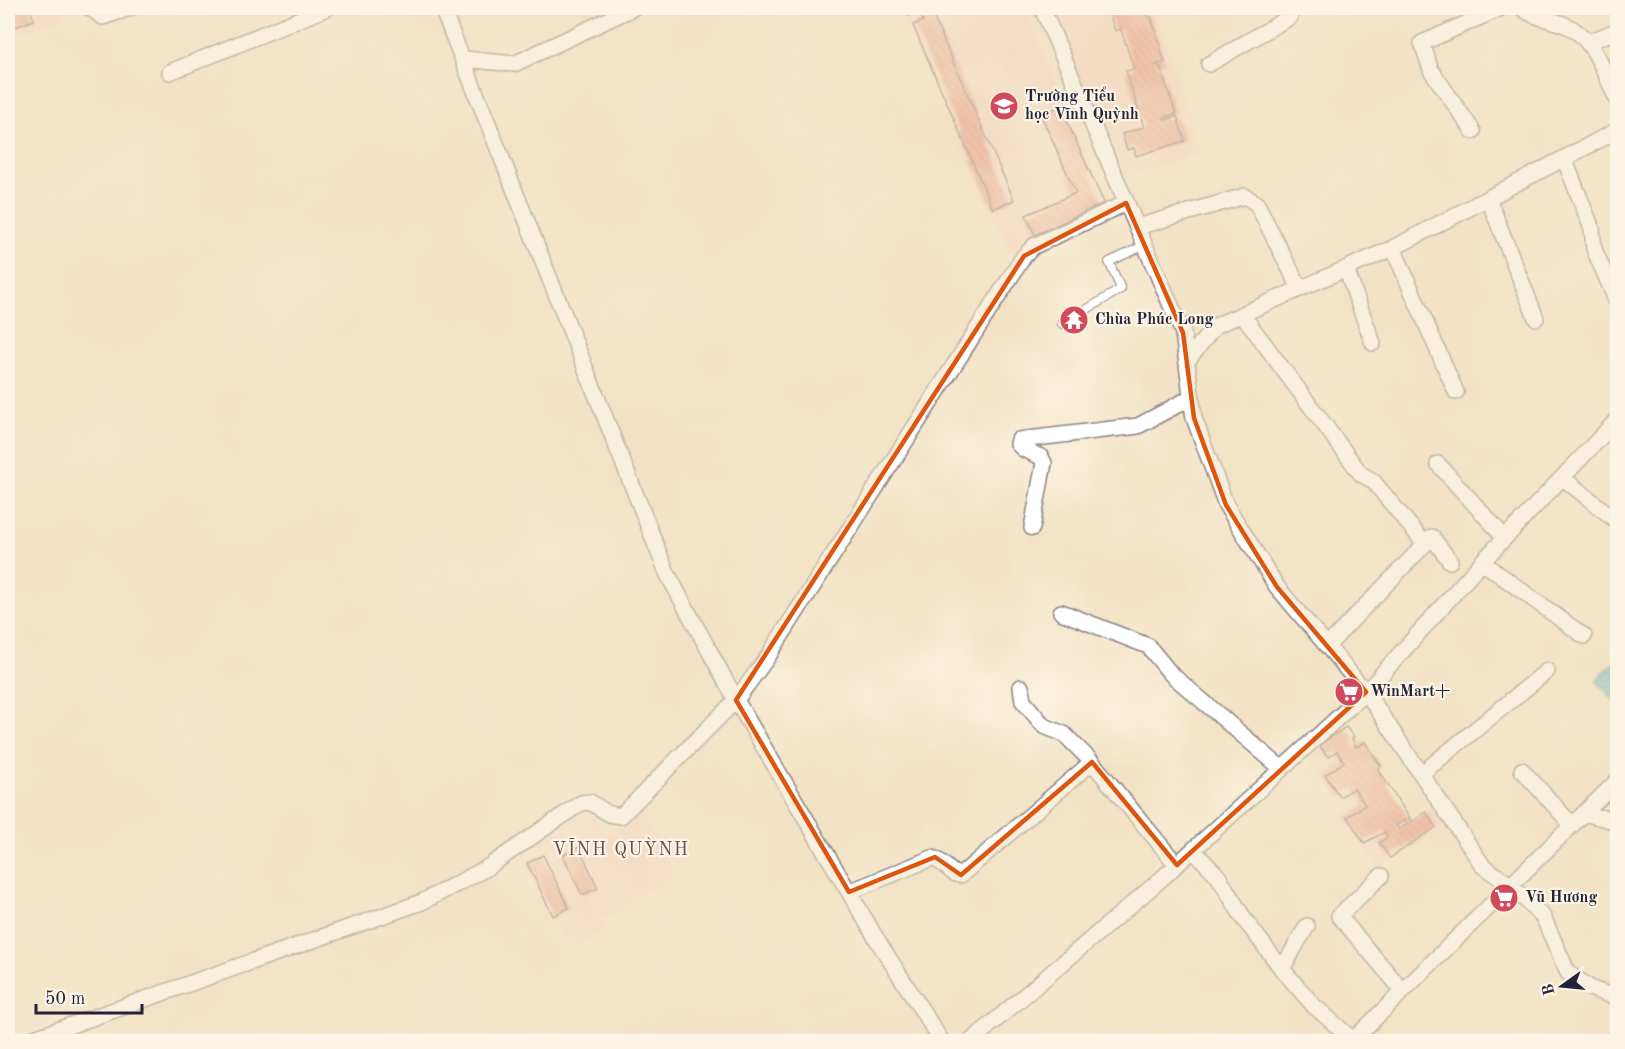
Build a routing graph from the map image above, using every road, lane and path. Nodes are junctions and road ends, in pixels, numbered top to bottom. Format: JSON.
{"nodes":[{"id":1,"x":90,"y":8,"type":"edge"},
{"id":2,"x":130,"y":8,"type":"edge"},
{"id":3,"x":327,"y":8,"type":"edge"},
{"id":4,"x":442,"y":8,"type":"edge"},
{"id":5,"x":633,"y":8,"type":"edge"},
{"id":6,"x":1042,"y":8,"type":"edge"},
{"id":7,"x":1286,"y":8,"type":"edge"},
{"id":8,"x":1501,"y":8,"type":"edge"},
{"id":9,"x":1535,"y":10,"type":"edge"},
{"id":10,"x":1617,"y":30,"type":"edge"},
{"id":11,"x":1589,"y":42,"type":"junction"},
{"id":12,"x":464,"y":59,"type":"junction"},
{"id":13,"x":1209,"y":64,"type":"dead end"},
{"id":14,"x":170,"y":72,"type":"dead end"},
{"id":15,"x":1617,"y":101,"type":"edge"},
{"id":16,"x":1617,"y":130,"type":"edge"},
{"id":17,"x":1473,"y":131,"type":"dead end"},
{"id":18,"x":1564,"y":158,"type":"junction"},
{"id":19,"x":1488,"y":198,"type":"junction"},
{"id":20,"x":1126,"y":203,"type":"junction"},
{"id":21,"x":1137,"y":227,"type":"junction"},
{"id":22,"x":1145,"y":244,"type":"junction"},
{"id":23,"x":1393,"y":248,"type":"junction"},
{"id":24,"x":1346,"y":269,"type":"junction"},
{"id":25,"x":1300,"y":289,"type":"junction"},
{"id":26,"x":1617,"y":302,"type":"edge"},
{"id":27,"x":1242,"y":314,"type":"junction"},
{"id":28,"x":1536,"y":318,"type":"dead end"},
{"id":29,"x":1062,"y":324,"type":"dead end"},
{"id":30,"x":1373,"y":343,"type":"dead end"},
{"id":31,"x":1187,"y":361,"type":"junction"},
{"id":32,"x":1456,"y":392,"type":"dead end"},
{"id":33,"x":1192,"y":398,"type":"junction"},
{"id":34,"x":1617,"y":419,"type":"edge"},
{"id":35,"x":1438,"y":464,"type":"dead end"},
{"id":36,"x":1563,"y":478,"type":"junction"},
{"id":37,"x":1617,"y":522,"type":"edge"},
{"id":38,"x":1032,"y":528,"type":"dead end"},
{"id":39,"x":1505,"y":538,"type":"junction"},
{"id":40,"x":1425,"y":544,"type":"junction"},
{"id":41,"x":1450,"y":561,"type":"dead end"},
{"id":42,"x":1482,"y":562,"type":"junction"},
{"id":43,"x":1061,"y":612,"type":"dead end"},
{"id":44,"x":1584,"y":636,"type":"dead end"},
{"id":45,"x":1327,"y":645,"type":"junction"},
{"id":46,"x":1547,"y":671,"type":"dead end"},
{"id":47,"x":1021,"y":687,"type":"dead end"},
{"id":48,"x":1366,"y":692,"type":"junction"},
{"id":49,"x":736,"y":700,"type":"junction"},
{"id":50,"x":1092,"y":762,"type":"junction"},
{"id":51,"x":1282,"y":769,"type":"junction"},
{"id":52,"x":1522,"y":770,"type":"dead end"},
{"id":53,"x":1421,"y":774,"type":"junction"},
{"id":54,"x":1617,"y":780,"type":"edge"},
{"id":55,"x":1584,"y":813,"type":"junction"},
{"id":56,"x":1617,"y":822,"type":"edge"},
{"id":57,"x":1572,"y":825,"type":"junction"},
{"id":58,"x":1193,"y":850,"type":"junction"},
{"id":59,"x":1177,"y":865,"type":"junction"},
{"id":60,"x":1382,"y":876,"type":"dead end"},
{"id":61,"x":1510,"y":885,"type":"junction"},
{"id":62,"x":849,"y":892,"type":"junction"},
{"id":63,"x":1307,"y":926,"type":"dead end"},
{"id":64,"x":1282,"y":969,"type":"junction"},
{"id":65,"x":1403,"y":991,"type":"junction"},
{"id":66,"x":1617,"y":998,"type":"edge"},
{"id":67,"x":23,"y":1041,"type":"edge"},
{"id":68,"x":942,"y":1041,"type":"edge"},
{"id":69,"x":970,"y":1041,"type":"edge"},
{"id":70,"x":1352,"y":1041,"type":"edge"}],
"edges":[{"from":1,"to":2,"type":"street"},
{"from":3,"to":14,"type":"street"},
{"from":4,"to":12,"type":"street"},
{"from":5,"to":12,"type":"street"},
{"from":6,"to":20,"type":"street"},
{"from":7,"to":13,"type":"street"},
{"from":8,"to":17,"type":"street"},
{"from":9,"to":11,"type":"street"},
{"from":10,"to":11,"type":"street"},
{"from":11,"to":15,"type":"street"},
{"from":12,"to":49,"type":"street"},
{"from":16,"to":18,"type":"street"},
{"from":18,"to":19,"type":"street"},
{"from":18,"to":26,"type":"street"},
{"from":19,"to":23,"type":"street"},
{"from":19,"to":28,"type":"street"},
{"from":20,"to":21,"type":"street"},
{"from":20,"to":49,"type":"street"},
{"from":21,"to":22,"type":"street"},
{"from":21,"to":25,"type":"street"},
{"from":22,"to":29,"type":"lane"},
{"from":22,"to":31,"type":"street"},
{"from":23,"to":24,"type":"street"},
{"from":23,"to":32,"type":"street"},
{"from":24,"to":25,"type":"street"},
{"from":24,"to":30,"type":"street"},
{"from":25,"to":27,"type":"street"},
{"from":27,"to":31,"type":"street"},
{"from":27,"to":40,"type":"street"},
{"from":31,"to":33,"type":"street"},
{"from":33,"to":38,"type":"street"},
{"from":33,"to":45,"type":"street"},
{"from":34,"to":36,"type":"street"},
{"from":35,"to":39,"type":"street"},
{"from":36,"to":37,"type":"street"},
{"from":36,"to":39,"type":"street"},
{"from":39,"to":42,"type":"street"},
{"from":40,"to":41,"type":"street"},
{"from":40,"to":45,"type":"street"},
{"from":42,"to":44,"type":"street"},
{"from":42,"to":48,"type":"street"},
{"from":43,"to":51,"type":"street"},
{"from":45,"to":48,"type":"street"},
{"from":46,"to":53,"type":"street"},
{"from":47,"to":50,"type":"street"},
{"from":48,"to":51,"type":"street"},
{"from":48,"to":53,"type":"street"},
{"from":49,"to":62,"type":"street"},
{"from":49,"to":67,"type":"street"},
{"from":50,"to":59,"type":"street"},
{"from":50,"to":62,"type":"street"},
{"from":51,"to":58,"type":"street"},
{"from":52,"to":57,"type":"street"},
{"from":53,"to":61,"type":"street"},
{"from":54,"to":55,"type":"street"},
{"from":55,"to":56,"type":"street"},
{"from":55,"to":57,"type":"street"},
{"from":57,"to":61,"type":"street"},
{"from":58,"to":59,"type":"street"},
{"from":58,"to":64,"type":"street"},
{"from":59,"to":69,"type":"street"},
{"from":60,"to":65,"type":"street"},
{"from":61,"to":65,"type":"street"},
{"from":61,"to":66,"type":"street"},
{"from":62,"to":68,"type":"street"},
{"from":63,"to":64,"type":"street"},
{"from":64,"to":70,"type":"street"},
{"from":65,"to":70,"type":"street"}]}
